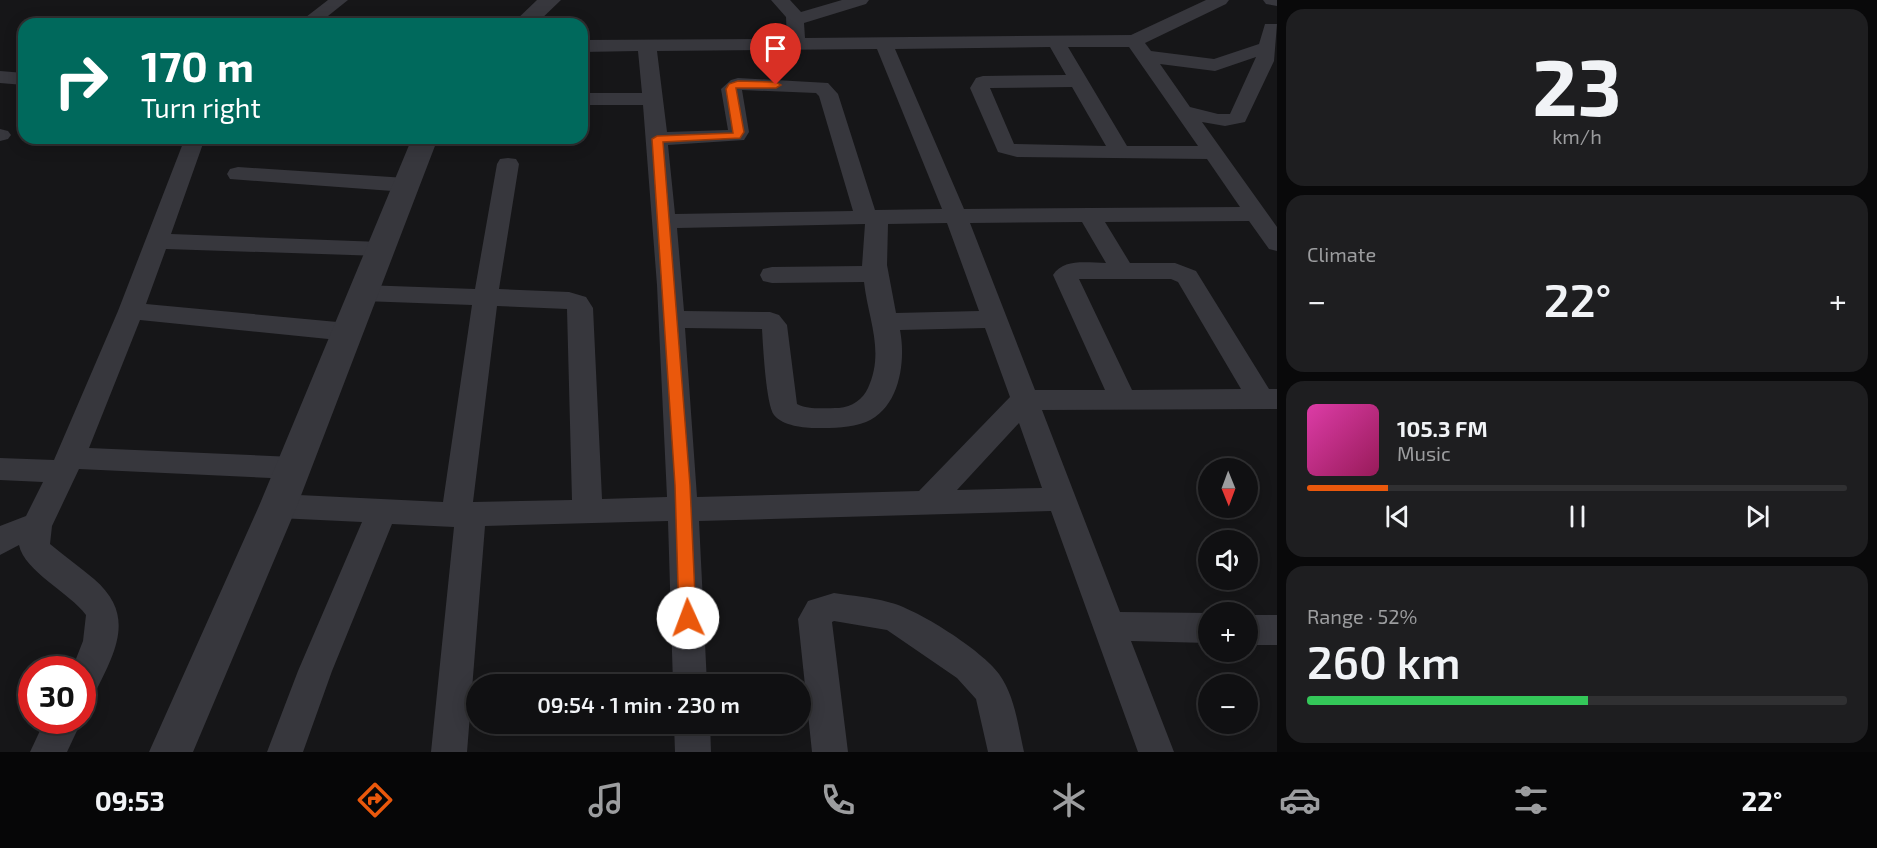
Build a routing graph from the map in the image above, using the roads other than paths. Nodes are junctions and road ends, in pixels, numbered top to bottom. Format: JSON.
{"nodes":[{"id":1,"x":339,"y":0,"type":"edge"},
{"id":2,"x":550,"y":0,"type":"edge"},
{"id":3,"x":780,"y":0,"type":"edge"},
{"id":4,"x":860,"y":0,"type":"edge"},
{"id":5,"x":1220,"y":0,"type":"edge"},
{"id":6,"x":1272,"y":0,"type":"edge"},
{"id":7,"x":1277,"y":1,"type":"edge"},
{"id":8,"x":314,"y":18,"type":"edge"},
{"id":9,"x":530,"y":18,"type":"edge"},
{"id":10,"x":795,"y":20,"type":"junction"},
{"id":11,"x":1056,"y":42,"type":"junction"},
{"id":12,"x":884,"y":44,"type":"junction"},
{"id":13,"x":796,"y":45,"type":"junction"},
{"id":14,"x":588,"y":46,"type":"edge"},
{"id":15,"x":647,"y":46,"type":"junction"},
{"id":16,"x":1139,"y":48,"type":"junction"},
{"id":17,"x":0,"y":77,"type":"edge"},
{"id":18,"x":18,"y":78,"type":"edge"},
{"id":19,"x":1078,"y":81,"type":"junction"},
{"id":20,"x":588,"y":99,"type":"edge"},
{"id":21,"x":653,"y":99,"type":"junction"},
{"id":22,"x":1183,"y":111,"type":"junction"},
{"id":23,"x":657,"y":139,"type":"junction"},
{"id":24,"x":193,"y":144,"type":"edge"},
{"id":25,"x":423,"y":144,"type":"edge"},
{"id":26,"x":1120,"y":152,"type":"junction"},
{"id":27,"x":1213,"y":153,"type":"junction"},
{"id":28,"x":508,"y":164,"type":"dead end"},
{"id":29,"x":238,"y":174,"type":"dead end"},
{"id":30,"x":406,"y":185,"type":"junction"},
{"id":31,"x":1256,"y":214,"type":"junction"},
{"id":32,"x":1090,"y":215,"type":"junction"},
{"id":33,"x":956,"y":216,"type":"junction"},
{"id":34,"x":871,"y":217,"type":"junction"},
{"id":35,"x":665,"y":221,"type":"junction"},
{"id":36,"x":157,"y":242,"type":"junction"},
{"id":37,"x":1277,"y":244,"type":"edge"},
{"id":38,"x":381,"y":249,"type":"junction"},
{"id":39,"x":1122,"y":271,"type":"junction"},
{"id":40,"x":875,"y":274,"type":"junction"},
{"id":41,"x":772,"y":275,"type":"dead end"},
{"id":42,"x":363,"y":293,"type":"junction"},
{"id":43,"x":486,"y":296,"type":"junction"},
{"id":44,"x":131,"y":311,"type":"junction"},
{"id":45,"x":671,"y":319,"type":"junction"},
{"id":46,"x":993,"y":319,"type":"junction"},
{"id":47,"x":886,"y":322,"type":"junction"},
{"id":48,"x":348,"y":332,"type":"junction"},
{"id":49,"x":1123,"y":399,"type":"junction"},
{"id":50,"x":1269,"y":399,"type":"edge"},
{"id":51,"x":1024,"y":400,"type":"junction"},
{"id":52,"x":67,"y":465,"type":"junction"},
{"id":53,"x":0,"y":468,"type":"edge"},
{"id":54,"x":293,"y":468,"type":"junction"},
{"id":55,"x":1061,"y":499,"type":"junction"},
{"id":56,"x":927,"y":502,"type":"junction"},
{"id":57,"x":278,"y":506,"type":"junction"},
{"id":58,"x":684,"y":508,"type":"junction"},
{"id":59,"x":586,"y":511,"type":"junction"},
{"id":60,"x":381,"y":513,"type":"junction"},
{"id":61,"x":463,"y":515,"type":"junction"},
{"id":62,"x":37,"y":526,"type":"junction"},
{"id":63,"x":0,"y":542,"type":"edge"},
{"id":64,"x":1109,"y":626,"type":"junction"},
{"id":65,"x":1198,"y":628,"type":"edge"},
{"id":66,"x":1258,"y":630,"type":"edge"},
{"id":67,"x":1277,"y":630,"type":"edge"},
{"id":68,"x":93,"y":656,"type":"edge"},
{"id":69,"x":690,"y":674,"type":"edge"},
{"id":70,"x":57,"y":734,"type":"edge"},
{"id":71,"x":692,"y":734,"type":"edge"},
{"id":72,"x":48,"y":752,"type":"edge"},
{"id":73,"x":171,"y":752,"type":"edge"},
{"id":74,"x":285,"y":752,"type":"edge"},
{"id":75,"x":448,"y":752,"type":"edge"},
{"id":76,"x":693,"y":752,"type":"edge"},
{"id":77,"x":830,"y":752,"type":"edge"},
{"id":78,"x":1006,"y":752,"type":"edge"},
{"id":79,"x":1156,"y":752,"type":"edge"}],
"edges":[{"from":1,"to":8,"type":"street"},
{"from":2,"to":9,"type":"street"},
{"from":3,"to":10,"type":"street"},
{"from":4,"to":10,"type":"street"},
{"from":5,"to":16,"type":"street"},
{"from":6,"to":7,"type":"street"},
{"from":10,"to":13,"type":"street"},
{"from":11,"to":12,"type":"street"},
{"from":11,"to":16,"type":"street"},
{"from":11,"to":19,"type":"street"},
{"from":12,"to":13,"type":"street"},
{"from":12,"to":33,"type":"street"},
{"from":13,"to":15,"type":"street"},
{"from":14,"to":15,"type":"street"},
{"from":15,"to":21,"type":"street"},
{"from":16,"to":22,"type":"street"},
{"from":16,"to":22,"type":"street"},
{"from":17,"to":18,"type":"street"},
{"from":19,"to":26,"type":"street"},
{"from":19,"to":26,"type":"street"},
{"from":20,"to":21,"type":"street"},
{"from":21,"to":23,"type":"street"},
{"from":22,"to":27,"type":"street"},
{"from":23,"to":34,"type":"street"},
{"from":23,"to":35,"type":"street"},
{"from":24,"to":36,"type":"street"},
{"from":25,"to":30,"type":"street"},
{"from":26,"to":27,"type":"street"},
{"from":27,"to":31,"type":"street"},
{"from":28,"to":43,"type":"street"},
{"from":29,"to":30,"type":"street"},
{"from":30,"to":38,"type":"street"},
{"from":31,"to":32,"type":"street"},
{"from":31,"to":37,"type":"street"},
{"from":32,"to":33,"type":"street"},
{"from":32,"to":39,"type":"street"},
{"from":33,"to":34,"type":"street"},
{"from":33,"to":46,"type":"street"},
{"from":34,"to":35,"type":"street"},
{"from":34,"to":40,"type":"street"},
{"from":35,"to":45,"type":"street"},
{"from":36,"to":38,"type":"street"},
{"from":36,"to":44,"type":"street"},
{"from":38,"to":42,"type":"street"},
{"from":39,"to":49,"type":"street"},
{"from":39,"to":50,"type":"street"},
{"from":40,"to":41,"type":"street"},
{"from":40,"to":47,"type":"street"},
{"from":42,"to":43,"type":"street"},
{"from":42,"to":48,"type":"street"},
{"from":43,"to":59,"type":"street"},
{"from":43,"to":61,"type":"street"},
{"from":44,"to":48,"type":"street"},
{"from":44,"to":52,"type":"street"},
{"from":45,"to":47,"type":"street"},
{"from":45,"to":58,"type":"street"},
{"from":46,"to":47,"type":"street"},
{"from":46,"to":51,"type":"street"},
{"from":48,"to":54,"type":"street"},
{"from":49,"to":50,"type":"street"},
{"from":49,"to":51,"type":"street"},
{"from":51,"to":55,"type":"street"},
{"from":51,"to":56,"type":"street"},
{"from":52,"to":53,"type":"street"},
{"from":52,"to":54,"type":"street"},
{"from":52,"to":62,"type":"street"},
{"from":54,"to":57,"type":"street"},
{"from":55,"to":56,"type":"street"},
{"from":55,"to":64,"type":"street"},
{"from":56,"to":58,"type":"street"},
{"from":57,"to":60,"type":"street"},
{"from":57,"to":73,"type":"street"},
{"from":58,"to":59,"type":"street"},
{"from":58,"to":69,"type":"street"},
{"from":59,"to":61,"type":"street"},
{"from":60,"to":61,"type":"street"},
{"from":60,"to":74,"type":"street"},
{"from":61,"to":75,"type":"street"},
{"from":62,"to":63,"type":"street"},
{"from":62,"to":68,"type":"street"},
{"from":64,"to":65,"type":"street"},
{"from":64,"to":79,"type":"street"},
{"from":66,"to":67,"type":"street"},
{"from":70,"to":72,"type":"street"},
{"from":71,"to":76,"type":"street"},
{"from":77,"to":78,"type":"street"}]}
